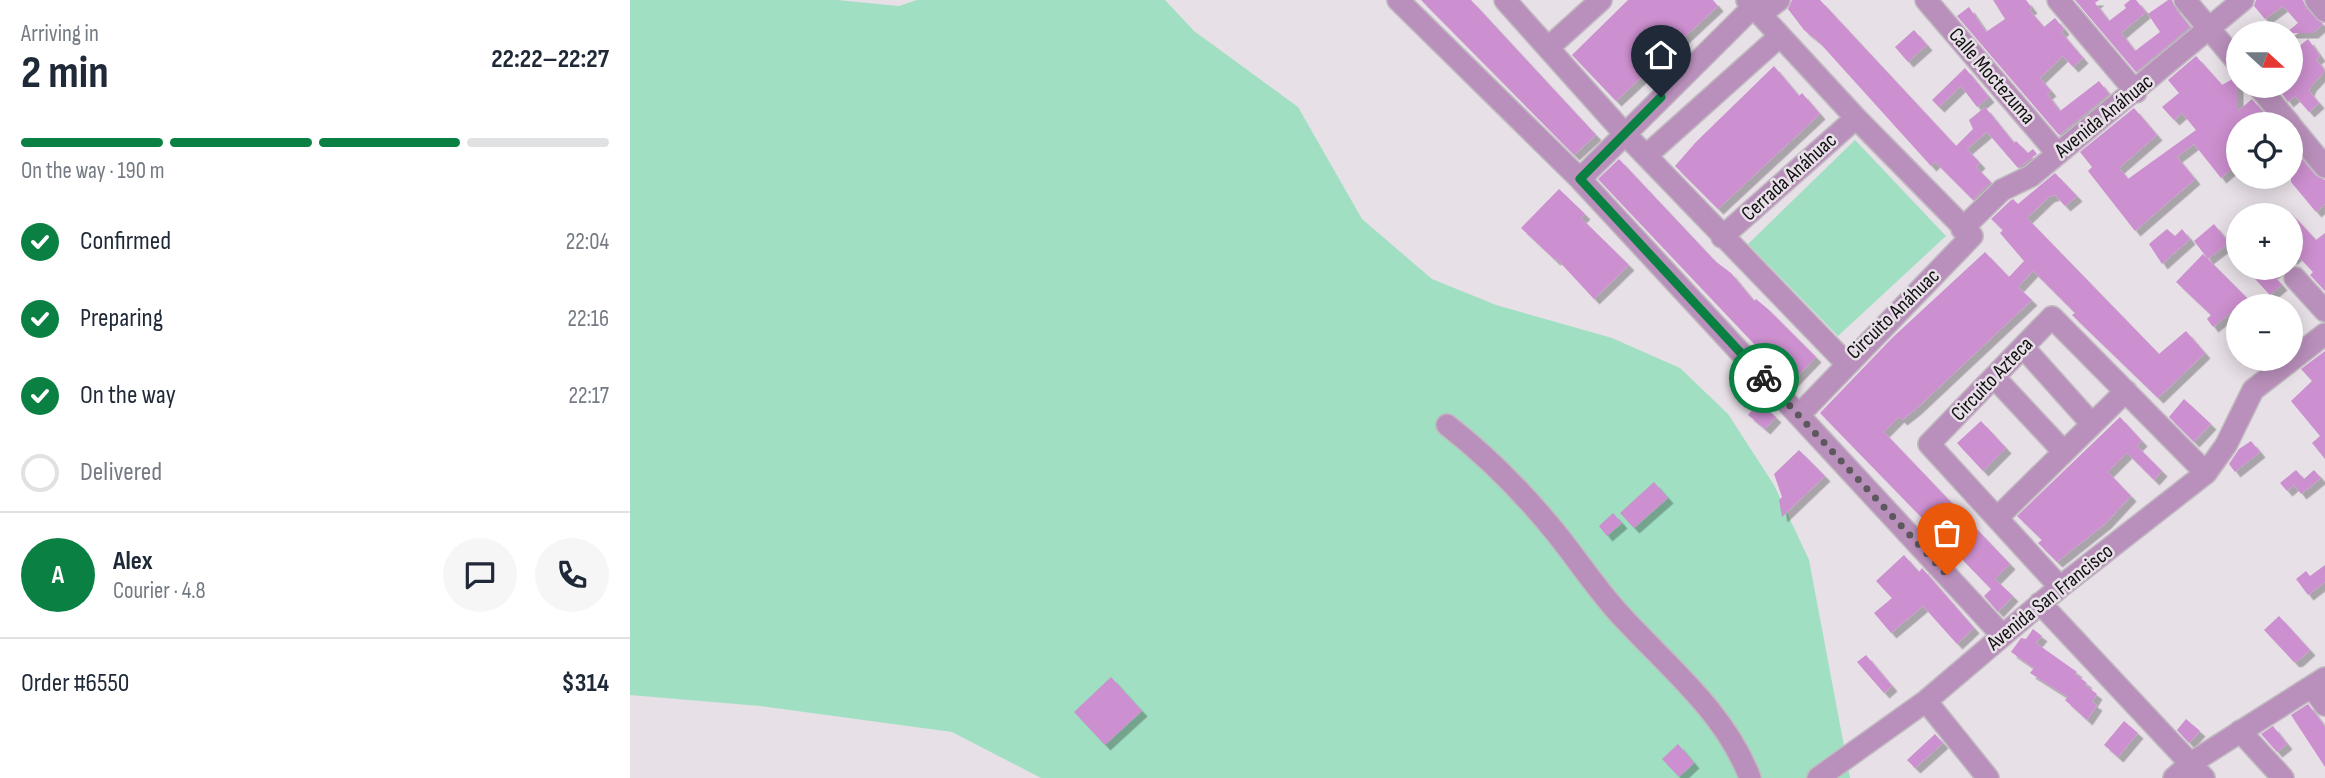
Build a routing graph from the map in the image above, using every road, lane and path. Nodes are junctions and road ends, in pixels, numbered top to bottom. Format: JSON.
{"nodes":[{"id":1,"x":1398,"y":0,"type":"edge"},
{"id":2,"x":1505,"y":0,"type":"edge"},
{"id":3,"x":1601,"y":0,"type":"edge"},
{"id":4,"x":1779,"y":0,"type":"edge"},
{"id":5,"x":1926,"y":0,"type":"edge"},
{"id":6,"x":2058,"y":0,"type":"edge"},
{"id":7,"x":2185,"y":0,"type":"edge"},
{"id":8,"x":2243,"y":0,"type":"edge"},
{"id":9,"x":2316,"y":0,"type":"edge"},
{"id":10,"x":1753,"y":7,"type":"edge"},
{"id":11,"x":2325,"y":11,"type":"edge"},
{"id":12,"x":2210,"y":29,"type":"junction"},
{"id":13,"x":1780,"y":36,"type":"junction"},
{"id":14,"x":1549,"y":47,"type":"junction"},
{"id":15,"x":2226,"y":48,"type":"edge"},
{"id":16,"x":2136,"y":92,"type":"junction"},
{"id":17,"x":2268,"y":98,"type":"edge"},
{"id":18,"x":2279,"y":112,"type":"edge"},
{"id":19,"x":1856,"y":118,"type":"junction"},
{"id":20,"x":1624,"y":133,"type":"junction"},
{"id":21,"x":2303,"y":141,"type":"edge"},
{"id":22,"x":2057,"y":153,"type":"junction"},
{"id":23,"x":1647,"y":155,"type":"junction"},
{"id":24,"x":2325,"y":167,"type":"edge"},
{"id":25,"x":1580,"y":179,"type":"junction"},
{"id":26,"x":1962,"y":229,"type":"junction"},
{"id":27,"x":1723,"y":237,"type":"junction"},
{"id":28,"x":2297,"y":280,"type":"edge"},
{"id":29,"x":2325,"y":311,"type":"edge"},
{"id":30,"x":2325,"y":334,"type":"edge"},
{"id":31,"x":2023,"y":347,"type":"junction"},
{"id":32,"x":1847,"y":364,"type":"junction"},
{"id":33,"x":1994,"y":377,"type":"junction"},
{"id":34,"x":2126,"y":391,"type":"junction"},
{"id":35,"x":1799,"y":415,"type":"junction"},
{"id":36,"x":2092,"y":424,"type":"junction"},
{"id":37,"x":1447,"y":425,"type":"dead end"},
{"id":38,"x":2064,"y":452,"type":"junction"},
{"id":39,"x":2206,"y":472,"type":"junction"},
{"id":40,"x":1997,"y":518,"type":"junction"},
{"id":41,"x":2060,"y":587,"type":"junction"},
{"id":42,"x":2040,"y":603,"type":"junction"},
{"id":43,"x":2002,"y":635,"type":"junction"},
{"id":44,"x":2318,"y":682,"type":"edge"},
{"id":45,"x":1926,"y":701,"type":"junction"},
{"id":46,"x":2325,"y":705,"type":"edge"},
{"id":47,"x":2241,"y":731,"type":"junction"},
{"id":48,"x":2197,"y":771,"type":"edge"},
{"id":49,"x":1750,"y":778,"type":"edge"},
{"id":50,"x":1818,"y":778,"type":"edge"},
{"id":51,"x":1988,"y":778,"type":"edge"},
{"id":52,"x":2174,"y":778,"type":"edge"},
{"id":53,"x":2283,"y":778,"type":"edge"}],
"edges":[{"from":1,"to":25,"type":"street"},
{"from":2,"to":14,"type":"street","name":"Circuito Anáhuac"},
{"from":3,"to":14,"type":"street"},
{"from":4,"to":10,"type":"street"},
{"from":5,"to":22,"type":"street","name":"Calle Moctezuma"},
{"from":6,"to":16,"type":"street"},
{"from":7,"to":12,"type":"street"},
{"from":8,"to":12,"type":"street","name":"Avenida Anáhuac"},
{"from":9,"to":11,"type":"street"},
{"from":10,"to":13,"type":"street"},
{"from":10,"to":20,"type":"street"},
{"from":12,"to":15,"type":"street"},
{"from":12,"to":16,"type":"street","name":"Avenida Anáhuac"},
{"from":13,"to":19,"type":"street"},
{"from":13,"to":23,"type":"street"},
{"from":14,"to":20,"type":"street","name":"Circuito Anáhuac"},
{"from":16,"to":22,"type":"street","name":"Avenida Anáhuac"},
{"from":17,"to":18,"type":"street"},
{"from":19,"to":26,"type":"street"},
{"from":19,"to":27,"type":"street","name":"Cerrada Anáhuac"},
{"from":20,"to":23,"type":"street","name":"Circuito Anáhuac"},
{"from":20,"to":25,"type":"street"},
{"from":21,"to":24,"type":"street"},
{"from":22,"to":26,"type":"street","name":"Avenida Anáhuac"},
{"from":23,"to":27,"type":"street","name":"Circuito Anáhuac"},
{"from":25,"to":35,"type":"street"},
{"from":26,"to":32,"type":"street","name":"Circuito Anáhuac"},
{"from":27,"to":32,"type":"street","name":"Circuito Anáhuac"},
{"from":28,"to":29,"type":"street"},
{"from":30,"to":39,"type":"street","name":"Avenida San Francisco"},
{"from":31,"to":33,"type":"street","name":"Circuito Azteca"},
{"from":31,"to":34,"type":"street","name":"Circuito Azteca"},
{"from":31,"to":36,"type":"street"},
{"from":32,"to":35,"type":"street"},
{"from":33,"to":38,"type":"street"},
{"from":33,"to":40,"type":"street","name":"Circuito Azteca"},
{"from":34,"to":36,"type":"street"},
{"from":34,"to":39,"type":"street","name":"Circuito Azteca"},
{"from":35,"to":43,"type":"street"},
{"from":36,"to":38,"type":"street"},
{"from":37,"to":49,"type":"street"},
{"from":38,"to":40,"type":"street"},
{"from":39,"to":41,"type":"street","name":"Avenida San Francisco"},
{"from":40,"to":41,"type":"street","name":"Circuito Azteca"},
{"from":41,"to":42,"type":"street","name":"Avenida San Francisco"},
{"from":42,"to":43,"type":"street","name":"Avenida San Francisco"},
{"from":42,"to":48,"type":"street"},
{"from":43,"to":45,"type":"street","name":"Avenida San Francisco"},
{"from":44,"to":46,"type":"street"},
{"from":44,"to":47,"type":"street"},
{"from":45,"to":50,"type":"street","name":"Avenida San Francisco"},
{"from":45,"to":51,"type":"street"},
{"from":47,"to":48,"type":"street"},
{"from":47,"to":53,"type":"street"},
{"from":48,"to":52,"type":"street"}]}
